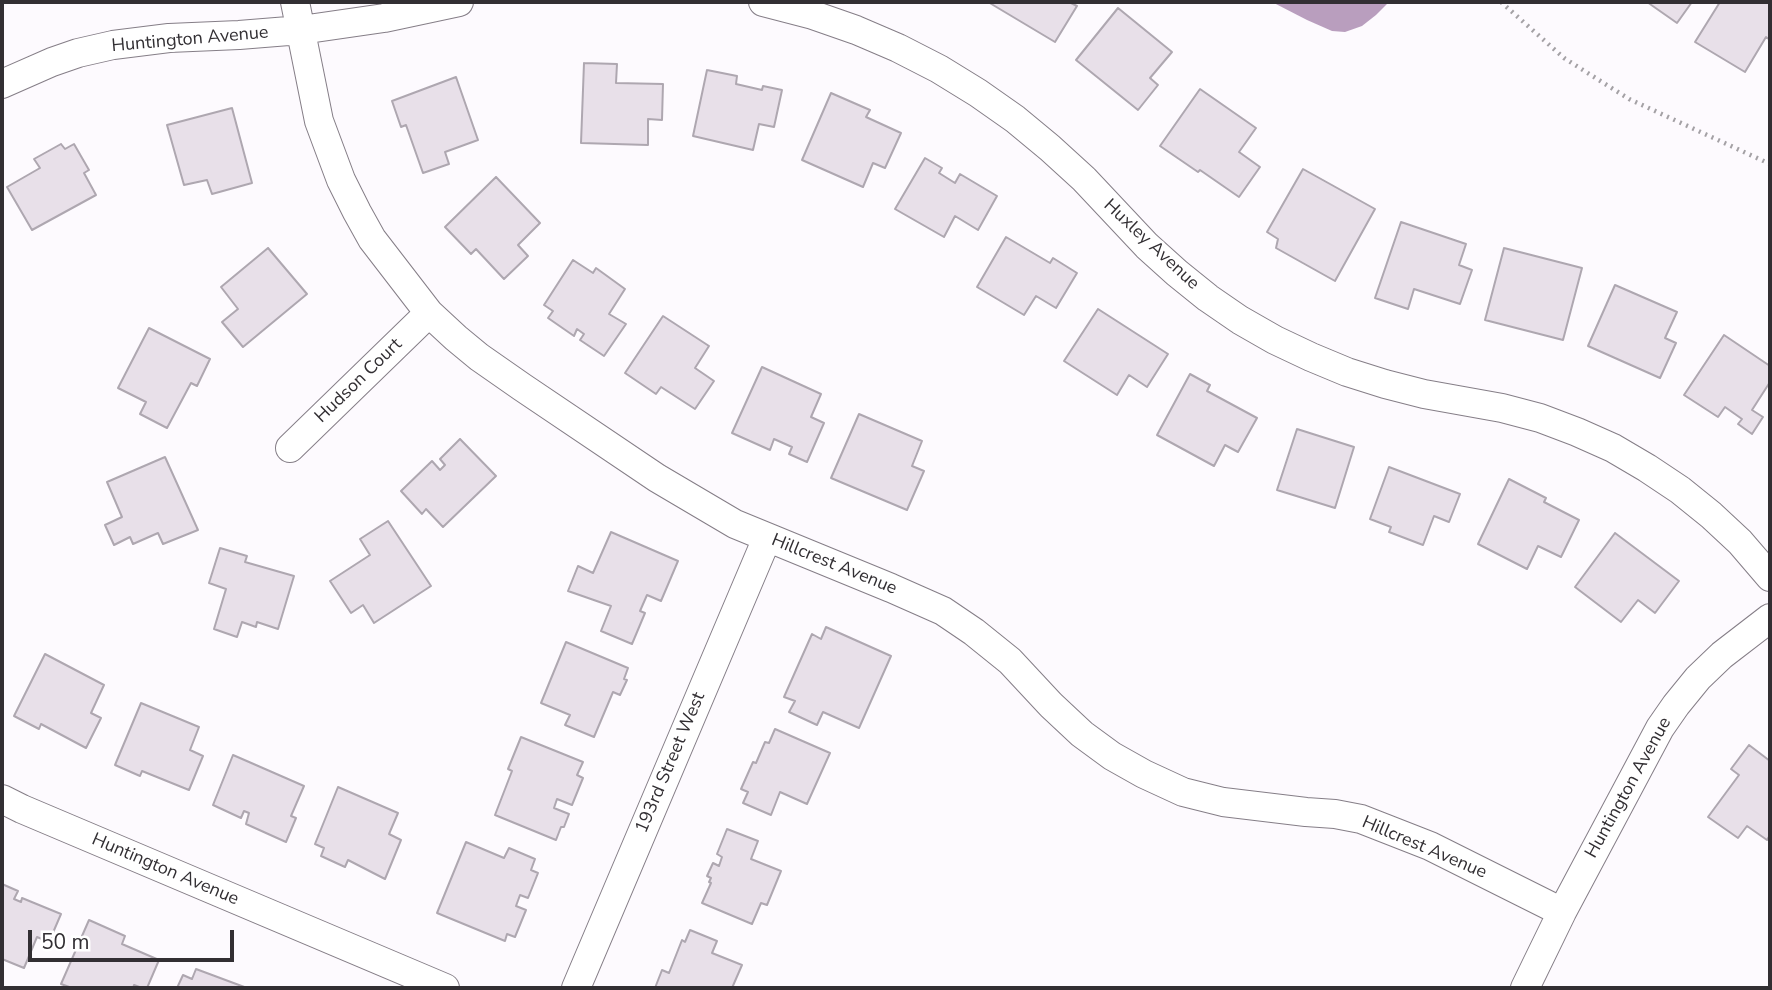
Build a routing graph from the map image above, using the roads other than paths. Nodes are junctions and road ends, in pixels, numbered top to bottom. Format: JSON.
{"nodes":[{"id":1,"x":295,"y":2,"type":"edge"},
{"id":2,"x":459,"y":2,"type":"edge"},
{"id":3,"x":763,"y":2,"type":"edge"},
{"id":4,"x":301,"y":30,"type":"junction"},
{"id":5,"x":2,"y":84,"type":"edge"},
{"id":6,"x":429,"y":313,"type":"junction"},
{"id":7,"x":290,"y":448,"type":"dead end"},
{"id":8,"x":767,"y":538,"type":"junction"},
{"id":9,"x":1770,"y":577,"type":"edge"},
{"id":10,"x":1770,"y":618,"type":"edge"},
{"id":11,"x":2,"y":799,"type":"edge"},
{"id":12,"x":1562,"y":912,"type":"junction"},
{"id":13,"x":446,"y":988,"type":"edge"},
{"id":14,"x":576,"y":988,"type":"edge"},
{"id":15,"x":1525,"y":988,"type":"edge"}],
"edges":[{"from":1,"to":4,"type":"street","name":"Hillcrest Avenue"},
{"from":2,"to":4,"type":"street"},
{"from":3,"to":9,"type":"street","name":"Huxley Avenue"},
{"from":4,"to":5,"type":"street","name":"Huntington Avenue"},
{"from":4,"to":6,"type":"street","name":"Hillcrest Avenue"},
{"from":6,"to":7,"type":"street","name":"Hudson Court"},
{"from":6,"to":8,"type":"street","name":"Hillcrest Avenue"},
{"from":8,"to":12,"type":"street","name":"Hillcrest Avenue"},
{"from":8,"to":14,"type":"street","name":"193rd Street West"},
{"from":10,"to":12,"type":"street","name":"Huntington Avenue"},
{"from":11,"to":13,"type":"street","name":"Huntington Avenue"},
{"from":12,"to":15,"type":"street","name":"Huntington Avenue"}]}
